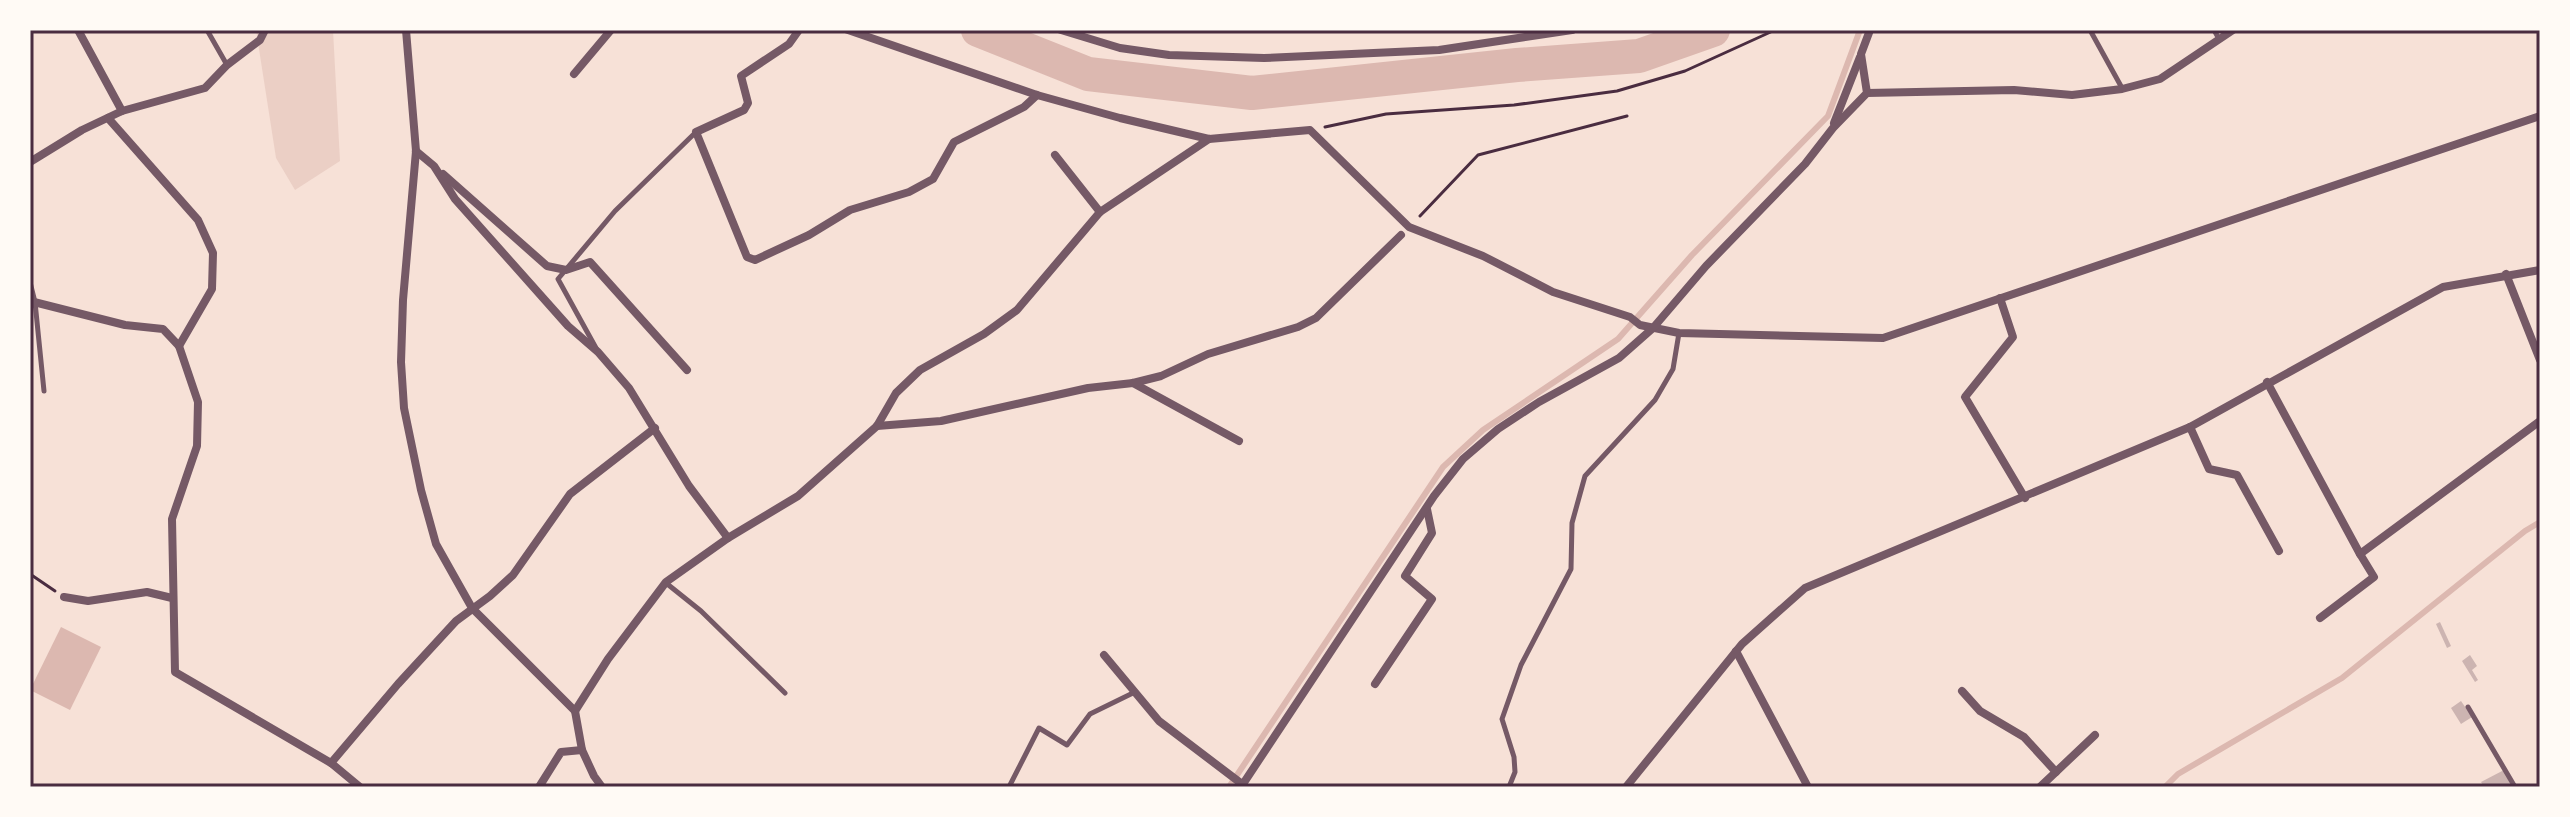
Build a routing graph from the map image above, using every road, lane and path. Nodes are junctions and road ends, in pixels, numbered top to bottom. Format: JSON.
{"nodes":[{"id":1,"x":78,"y":30,"type":"edge"},
{"id":2,"x":207,"y":30,"type":"edge"},
{"id":3,"x":265,"y":30,"type":"edge"},
{"id":4,"x":406,"y":30,"type":"edge"},
{"id":5,"x":611,"y":30,"type":"edge"},
{"id":6,"x":799,"y":30,"type":"edge"},
{"id":7,"x":848,"y":30,"type":"edge"},
{"id":8,"x":1061,"y":30,"type":"edge"},
{"id":9,"x":1572,"y":30,"type":"edge"},
{"id":10,"x":1775,"y":30,"type":"edge"},
{"id":11,"x":1870,"y":30,"type":"edge"},
{"id":12,"x":2090,"y":30,"type":"edge"},
{"id":13,"x":2233,"y":30,"type":"edge"},
{"id":14,"x":2216,"y":34,"type":"edge"},
{"id":15,"x":1861,"y":54,"type":"junction"},
{"id":16,"x":227,"y":65,"type":"junction"},
{"id":17,"x":574,"y":74,"type":"dead end"},
{"id":18,"x":2122,"y":89,"type":"junction"},
{"id":19,"x":1867,"y":93,"type":"junction"},
{"id":20,"x":1037,"y":95,"type":"junction"},
{"id":21,"x":122,"y":111,"type":"junction"},
{"id":22,"x":1627,"y":116,"type":"dead end"},
{"id":23,"x":2540,"y":116,"type":"edge"},
{"id":24,"x":108,"y":118,"type":"junction"},
{"id":25,"x":1833,"y":128,"type":"junction"},
{"id":26,"x":1310,"y":130,"type":"junction"},
{"id":27,"x":696,"y":132,"type":"junction"},
{"id":28,"x":1209,"y":139,"type":"junction"},
{"id":29,"x":416,"y":151,"type":"junction"},
{"id":30,"x":1055,"y":155,"type":"dead end"},
{"id":31,"x":30,"y":162,"type":"edge"},
{"id":32,"x":434,"y":166,"type":"junction"},
{"id":33,"x":1100,"y":212,"type":"junction"},
{"id":34,"x":1409,"y":227,"type":"junction"},
{"id":35,"x":1401,"y":235,"type":"dead end"},
{"id":36,"x":566,"y":270,"type":"junction"},
{"id":37,"x":2540,"y":270,"type":"edge"},
{"id":38,"x":2506,"y":274,"type":"junction"},
{"id":39,"x":30,"y":282,"type":"edge"},
{"id":40,"x":2000,"y":298,"type":"junction"},
{"id":41,"x":33,"y":302,"type":"edge"},
{"id":42,"x":1653,"y":328,"type":"junction"},
{"id":43,"x":1679,"y":333,"type":"junction"},
{"id":44,"x":179,"y":346,"type":"junction"},
{"id":45,"x":598,"y":352,"type":"junction"},
{"id":46,"x":2540,"y":360,"type":"edge"},
{"id":47,"x":687,"y":370,"type":"dead end"},
{"id":48,"x":2267,"y":382,"type":"junction"},
{"id":49,"x":1133,"y":383,"type":"junction"},
{"id":50,"x":44,"y":391,"type":"dead end"},
{"id":51,"x":2540,"y":421,"type":"edge"},
{"id":52,"x":877,"y":426,"type":"junction"},
{"id":53,"x":2190,"y":427,"type":"junction"},
{"id":54,"x":655,"y":428,"type":"junction"},
{"id":55,"x":1239,"y":441,"type":"dead end"},
{"id":56,"x":2025,"y":498,"type":"junction"},
{"id":57,"x":1427,"y":509,"type":"junction"},
{"id":58,"x":728,"y":538,"type":"junction"},
{"id":59,"x":2279,"y":551,"type":"dead end"},
{"id":60,"x":2360,"y":554,"type":"junction"},
{"id":61,"x":30,"y":574,"type":"edge"},
{"id":62,"x":666,"y":582,"type":"junction"},
{"id":63,"x":64,"y":597,"type":"joint"},
{"id":64,"x":172,"y":598,"type":"junction"},
{"id":65,"x":472,"y":608,"type":"junction"},
{"id":66,"x":2320,"y":618,"type":"dead end"},
{"id":67,"x":1736,"y":651,"type":"junction"},
{"id":68,"x":1104,"y":655,"type":"dead end"},
{"id":69,"x":1375,"y":684,"type":"dead end"},
{"id":70,"x":1962,"y":691,"type":"dead end"},
{"id":71,"x":1135,"y":692,"type":"junction"},
{"id":72,"x":785,"y":693,"type":"dead end"},
{"id":73,"x":2468,"y":707,"type":"dead end"},
{"id":74,"x":575,"y":711,"type":"junction"},
{"id":75,"x":2095,"y":735,"type":"dead end"},
{"id":76,"x":582,"y":750,"type":"junction"},
{"id":77,"x":331,"y":763,"type":"junction"},
{"id":78,"x":2056,"y":772,"type":"junction"},
{"id":79,"x":1242,"y":785,"type":"edge"},
{"id":80,"x":360,"y":787,"type":"edge"},
{"id":81,"x":539,"y":787,"type":"edge"},
{"id":82,"x":602,"y":787,"type":"edge"},
{"id":83,"x":1009,"y":787,"type":"edge"},
{"id":84,"x":1509,"y":787,"type":"edge"},
{"id":85,"x":1626,"y":787,"type":"edge"},
{"id":86,"x":1808,"y":787,"type":"edge"},
{"id":87,"x":2040,"y":787,"type":"edge"},
{"id":88,"x":2515,"y":787,"type":"edge"}],
"edges":[{"from":1,"to":21,"type":"street"},
{"from":2,"to":16,"type":"lane"},
{"from":3,"to":16,"type":"street"},
{"from":4,"to":29,"type":"street"},
{"from":5,"to":17,"type":"street"},
{"from":6,"to":27,"type":"street"},
{"from":7,"to":20,"type":"street"},
{"from":8,"to":9,"type":"street"},
{"from":10,"to":26,"type":"path"},
{"from":11,"to":15,"type":"street"},
{"from":12,"to":18,"type":"lane"},
{"from":13,"to":14,"type":"street"},
{"from":14,"to":18,"type":"street"},
{"from":15,"to":19,"type":"street"},
{"from":15,"to":25,"type":"street"},
{"from":16,"to":21,"type":"street"},
{"from":18,"to":19,"type":"street"},
{"from":19,"to":25,"type":"street"},
{"from":20,"to":27,"type":"street"},
{"from":20,"to":28,"type":"street"},
{"from":21,"to":24,"type":"street"},
{"from":22,"to":34,"type":"path"},
{"from":23,"to":40,"type":"street"},
{"from":24,"to":31,"type":"street"},
{"from":24,"to":44,"type":"street"},
{"from":25,"to":42,"type":"street"},
{"from":26,"to":28,"type":"street"},
{"from":26,"to":34,"type":"street"},
{"from":27,"to":36,"type":"lane"},
{"from":28,"to":33,"type":"street"},
{"from":29,"to":32,"type":"street"},
{"from":29,"to":65,"type":"street"},
{"from":30,"to":33,"type":"street"},
{"from":32,"to":36,"type":"street"},
{"from":32,"to":45,"type":"street"},
{"from":33,"to":52,"type":"street"},
{"from":34,"to":42,"type":"street"},
{"from":35,"to":49,"type":"street"},
{"from":36,"to":45,"type":"lane"},
{"from":36,"to":47,"type":"street"},
{"from":37,"to":38,"type":"street"},
{"from":38,"to":46,"type":"street"},
{"from":38,"to":48,"type":"street"},
{"from":39,"to":41,"type":"lane"},
{"from":40,"to":43,"type":"street"},
{"from":40,"to":56,"type":"street"},
{"from":41,"to":44,"type":"street"},
{"from":41,"to":50,"type":"lane"},
{"from":42,"to":43,"type":"street"},
{"from":42,"to":57,"type":"street"},
{"from":43,"to":84,"type":"lane"},
{"from":44,"to":64,"type":"street"},
{"from":45,"to":54,"type":"street"},
{"from":48,"to":53,"type":"street"},
{"from":48,"to":60,"type":"street"},
{"from":49,"to":52,"type":"street"},
{"from":49,"to":55,"type":"street"},
{"from":51,"to":60,"type":"street"},
{"from":52,"to":58,"type":"street"},
{"from":53,"to":56,"type":"street"},
{"from":53,"to":59,"type":"street"},
{"from":54,"to":58,"type":"street"},
{"from":54,"to":65,"type":"street"},
{"from":56,"to":67,"type":"street"},
{"from":57,"to":69,"type":"street"},
{"from":57,"to":79,"type":"street"},
{"from":58,"to":62,"type":"street"},
{"from":60,"to":66,"type":"street"},
{"from":61,"to":63,"type":"path"},
{"from":62,"to":72,"type":"lane"},
{"from":62,"to":74,"type":"street"},
{"from":63,"to":64,"type":"street"},
{"from":64,"to":77,"type":"street"},
{"from":65,"to":74,"type":"street"},
{"from":65,"to":77,"type":"street"},
{"from":67,"to":85,"type":"street"},
{"from":67,"to":86,"type":"street"},
{"from":68,"to":71,"type":"street"},
{"from":70,"to":78,"type":"street"},
{"from":71,"to":79,"type":"street"},
{"from":71,"to":83,"type":"lane"},
{"from":73,"to":88,"type":"lane"},
{"from":74,"to":76,"type":"street"},
{"from":75,"to":78,"type":"street"},
{"from":76,"to":81,"type":"street"},
{"from":76,"to":82,"type":"street"},
{"from":77,"to":80,"type":"street"},
{"from":78,"to":87,"type":"street"}]}
